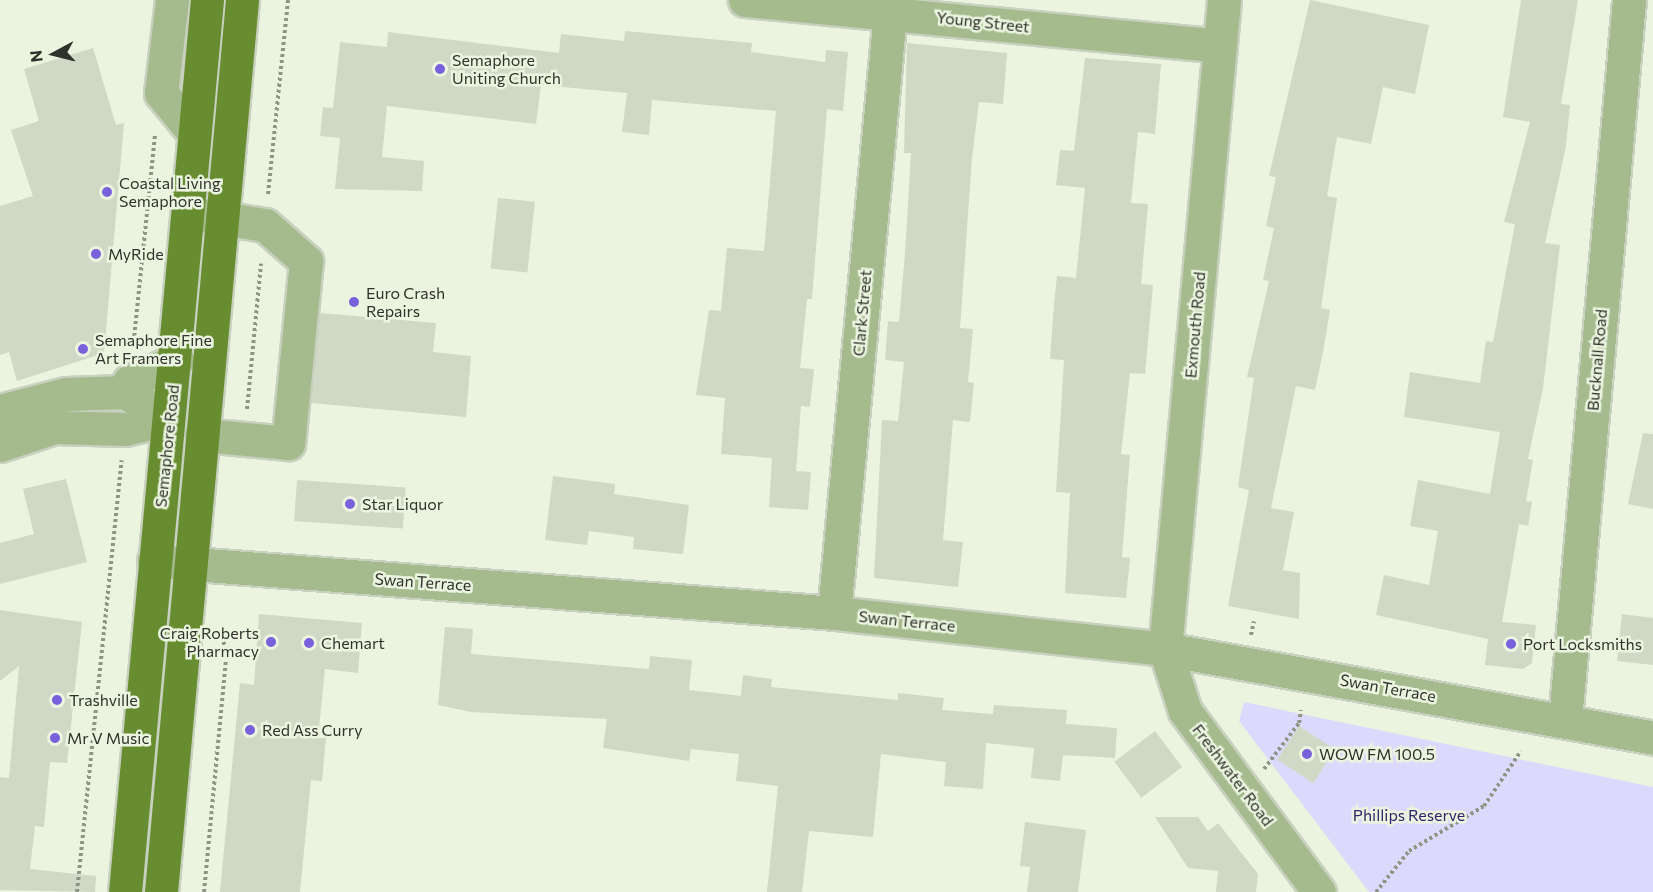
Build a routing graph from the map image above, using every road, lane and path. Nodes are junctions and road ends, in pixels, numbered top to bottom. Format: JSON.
{"nodes":[{"id":1,"x":172,"y":0,"type":"edge"},
{"id":2,"x":207,"y":0,"type":"edge"},
{"id":3,"x":242,"y":0,"type":"edge"},
{"id":4,"x":288,"y":0,"type":"edge"},
{"id":5,"x":745,"y":0,"type":"edge"},
{"id":6,"x":1224,"y":0,"type":"edge"},
{"id":7,"x":1629,"y":0,"type":"edge"},
{"id":8,"x":890,"y":13,"type":"junction"},
{"id":9,"x":1220,"y":46,"type":"junction"},
{"id":10,"x":161,"y":93,"type":"junction"},
{"id":11,"x":194,"y":133,"type":"junction"},
{"id":12,"x":188,"y":213,"type":"junction"},
{"id":13,"x":224,"y":216,"type":"junction"},
{"id":14,"x":265,"y":225,"type":"junction"},
{"id":15,"x":192,"y":363,"type":"junction"},
{"id":16,"x":127,"y":387,"type":"junction"},
{"id":17,"x":0,"y":411,"type":"edge"},
{"id":18,"x":168,"y":420,"type":"junction"},
{"id":19,"x":125,"y":429,"type":"junction"},
{"id":20,"x":201,"y":435,"type":"junction"},
{"id":21,"x":244,"y":438,"type":"junction"},
{"id":22,"x":0,"y":445,"type":"edge"},
{"id":23,"x":197,"y":478,"type":"junction"},
{"id":24,"x":154,"y":561,"type":"junction"},
{"id":25,"x":190,"y":565,"type":"junction"},
{"id":26,"x":834,"y":613,"type":"junction"},
{"id":27,"x":212,"y":618,"type":"dead end"},
{"id":28,"x":1166,"y":649,"type":"junction"},
{"id":29,"x":1301,"y":710,"type":"dead end"},
{"id":30,"x":1565,"y":720,"type":"junction"},
{"id":31,"x":1653,"y":738,"type":"edge"},
{"id":32,"x":1521,"y":752,"type":"dead end"},
{"id":33,"x":1243,"y":787,"type":"junction"},
{"id":34,"x":133,"y":810,"type":"junction"},
{"id":35,"x":170,"y":813,"type":"junction"},
{"id":36,"x":77,"y":892,"type":"edge"},
{"id":37,"x":125,"y":892,"type":"edge"},
{"id":38,"x":161,"y":892,"type":"edge"},
{"id":39,"x":204,"y":892,"type":"edge"},
{"id":40,"x":1319,"y":892,"type":"edge"},
{"id":41,"x":1376,"y":892,"type":"edge"}],
"edges":[{"from":1,"to":10,"type":"street"},
{"from":2,"to":11,"type":"main road","name":"Semaphore Road"},
{"from":3,"to":13,"type":"main road","name":"Semaphore Road"},
{"from":4,"to":14,"type":"path"},
{"from":5,"to":8,"type":"street","name":"Young Street"},
{"from":6,"to":9,"type":"street","name":"Exmouth Road"},
{"from":7,"to":30,"type":"street","name":"Bucknall Road"},
{"from":8,"to":9,"type":"street","name":"Young Street"},
{"from":8,"to":26,"type":"street","name":"Clark Street"},
{"from":9,"to":28,"type":"street","name":"Exmouth Road"},
{"from":10,"to":11,"type":"street"},
{"from":10,"to":16,"type":"path"},
{"from":11,"to":12,"type":"main road","name":"Semaphore Road"},
{"from":12,"to":13,"type":"street"},
{"from":12,"to":15,"type":"main road","name":"Semaphore Road"},
{"from":13,"to":14,"type":"street"},
{"from":13,"to":15,"type":"main road","name":"Semaphore Road"},
{"from":14,"to":21,"type":"path"},
{"from":14,"to":21,"type":"street"},
{"from":15,"to":16,"type":"street"},
{"from":15,"to":18,"type":"main road"},
{"from":15,"to":20,"type":"main road","name":"Semaphore Road"},
{"from":16,"to":17,"type":"street"},
{"from":16,"to":18,"type":"street"},
{"from":18,"to":19,"type":"street"},
{"from":18,"to":23,"type":"main road"},
{"from":18,"to":24,"type":"main road","name":"Semaphore Road"},
{"from":19,"to":22,"type":"street"},
{"from":19,"to":36,"type":"path"},
{"from":20,"to":21,"type":"street"},
{"from":20,"to":23,"type":"main road","name":"Semaphore Road"},
{"from":23,"to":25,"type":"main road","name":"Semaphore Road"},
{"from":24,"to":25,"type":"street","name":"Swan Terrace"},
{"from":24,"to":34,"type":"main road","name":"Semaphore Road"},
{"from":25,"to":26,"type":"street","name":"Swan Terrace"},
{"from":25,"to":35,"type":"main road","name":"Semaphore Road"},
{"from":26,"to":28,"type":"street","name":"Swan Terrace"},
{"from":27,"to":39,"type":"path"},
{"from":28,"to":30,"type":"street","name":"Swan Terrace"},
{"from":28,"to":33,"type":"street","name":"Freshwater Road"},
{"from":29,"to":33,"type":"path"},
{"from":30,"to":31,"type":"street","name":"Swan Terrace"},
{"from":32,"to":41,"type":"path"},
{"from":33,"to":40,"type":"street","name":"Freshwater Road"},
{"from":34,"to":35,"type":"main road"},
{"from":34,"to":37,"type":"main road","name":"Semaphore Road"},
{"from":35,"to":38,"type":"main road","name":"Semaphore Road"}]}
